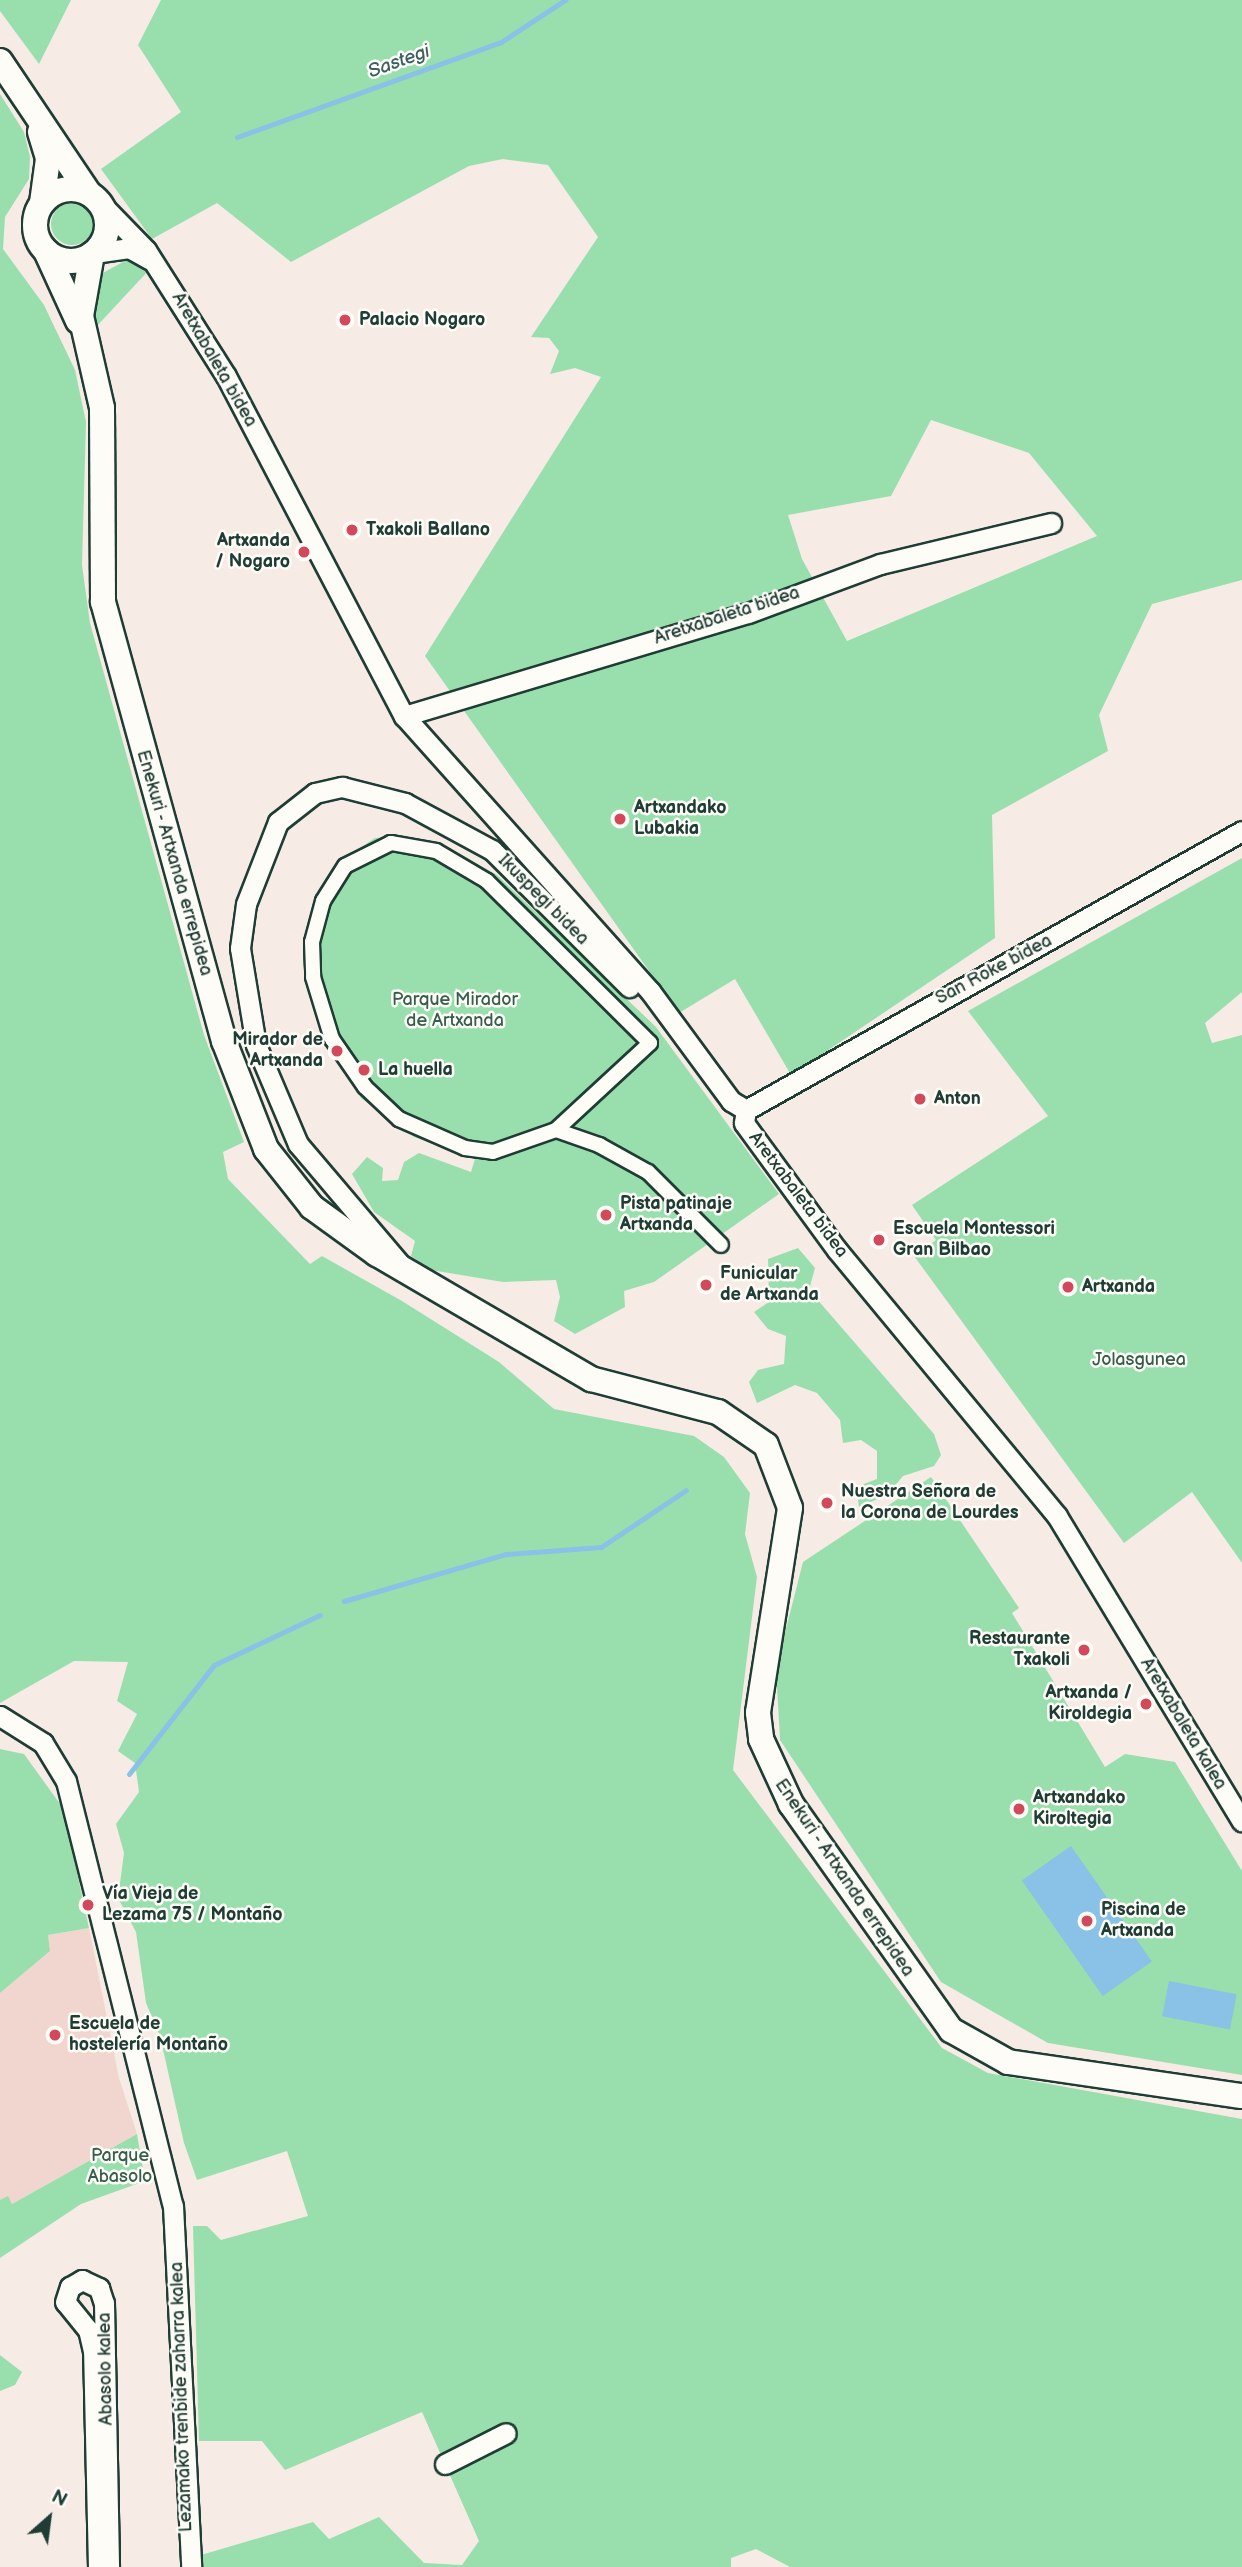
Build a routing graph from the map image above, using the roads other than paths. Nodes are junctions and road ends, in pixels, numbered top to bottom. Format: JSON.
{"nodes":[{"id":1,"x":0,"y":61,"type":"edge"},
{"id":2,"x":32,"y":112,"type":"junction"},
{"id":3,"x":95,"y":199,"type":"junction"},
{"id":4,"x":42,"y":203,"type":"junction"},
{"id":5,"x":47,"y":251,"type":"junction"},
{"id":6,"x":93,"y":254,"type":"junction"},
{"id":7,"x":157,"y":267,"type":"junction"},
{"id":8,"x":82,"y":327,"type":"junction"},
{"id":9,"x":1051,"y":523,"type":"dead end"},
{"id":10,"x":404,"y":716,"type":"junction"},
{"id":11,"x":1242,"y":831,"type":"edge"},
{"id":12,"x":676,"y":1026,"type":"junction"},
{"id":13,"x":746,"y":1110,"type":"junction"},
{"id":14,"x":556,"y":1130,"type":"junction"},
{"id":15,"x":721,"y":1245,"type":"dead end"},
{"id":16,"x":403,"y":1270,"type":"junction"},
{"id":17,"x":1120,"y":1619,"type":"joint"},
{"id":18,"x":0,"y":1716,"type":"edge"},
{"id":19,"x":1242,"y":1821,"type":"edge"},
{"id":20,"x":1242,"y":2096,"type":"edge"},
{"id":21,"x":506,"y":2432,"type":"dead end"},
{"id":22,"x":444,"y":2464,"type":"dead end"},
{"id":23,"x":98,"y":2567,"type":"edge"},
{"id":24,"x":109,"y":2567,"type":"edge"},
{"id":25,"x":191,"y":2567,"type":"edge"}],
"edges":[{"from":1,"to":2,"type":"street"},
{"from":2,"to":3,"type":"street"},
{"from":2,"to":4,"type":"street"},
{"from":3,"to":4,"type":"street"},
{"from":3,"to":6,"type":"street"},
{"from":3,"to":7,"type":"street","name":"Aretxabaleta bidea"},
{"from":4,"to":5,"type":"street"},
{"from":5,"to":6,"type":"street"},
{"from":5,"to":8,"type":"street"},
{"from":6,"to":7,"type":"street","name":"Aretxabaleta bidea"},
{"from":6,"to":8,"type":"street","name":"Enekuri - Artxanda errepidea"},
{"from":7,"to":10,"type":"street","name":"Aretxabaleta bidea"},
{"from":8,"to":16,"type":"street","name":"Enekuri - Artxanda errepidea"},
{"from":9,"to":10,"type":"street","name":"Aretxabaleta bidea"},
{"from":10,"to":12,"type":"street","name":"Aretxabaleta bidea"},
{"from":11,"to":13,"type":"street","name":"San Roke bidea"},
{"from":12,"to":13,"type":"street","name":"Aretxabaleta bidea"},
{"from":12,"to":16,"type":"street","name":"Ikuspegi bidea"},
{"from":13,"to":17,"type":"street","name":"Aretxabaleta bidea"},
{"from":14,"to":14,"type":"street"},
{"from":14,"to":15,"type":"street"},
{"from":16,"to":20,"type":"street","name":"Enekuri - Artxanda errepidea"},
{"from":17,"to":19,"type":"street","name":"Aretxabaleta kalea"},
{"from":18,"to":25,"type":"street","name":"Lezamako trenbide zaharra kalea"},
{"from":21,"to":22,"type":"street"},
{"from":23,"to":24,"type":"street","name":"Abasolo kalea"}]}
